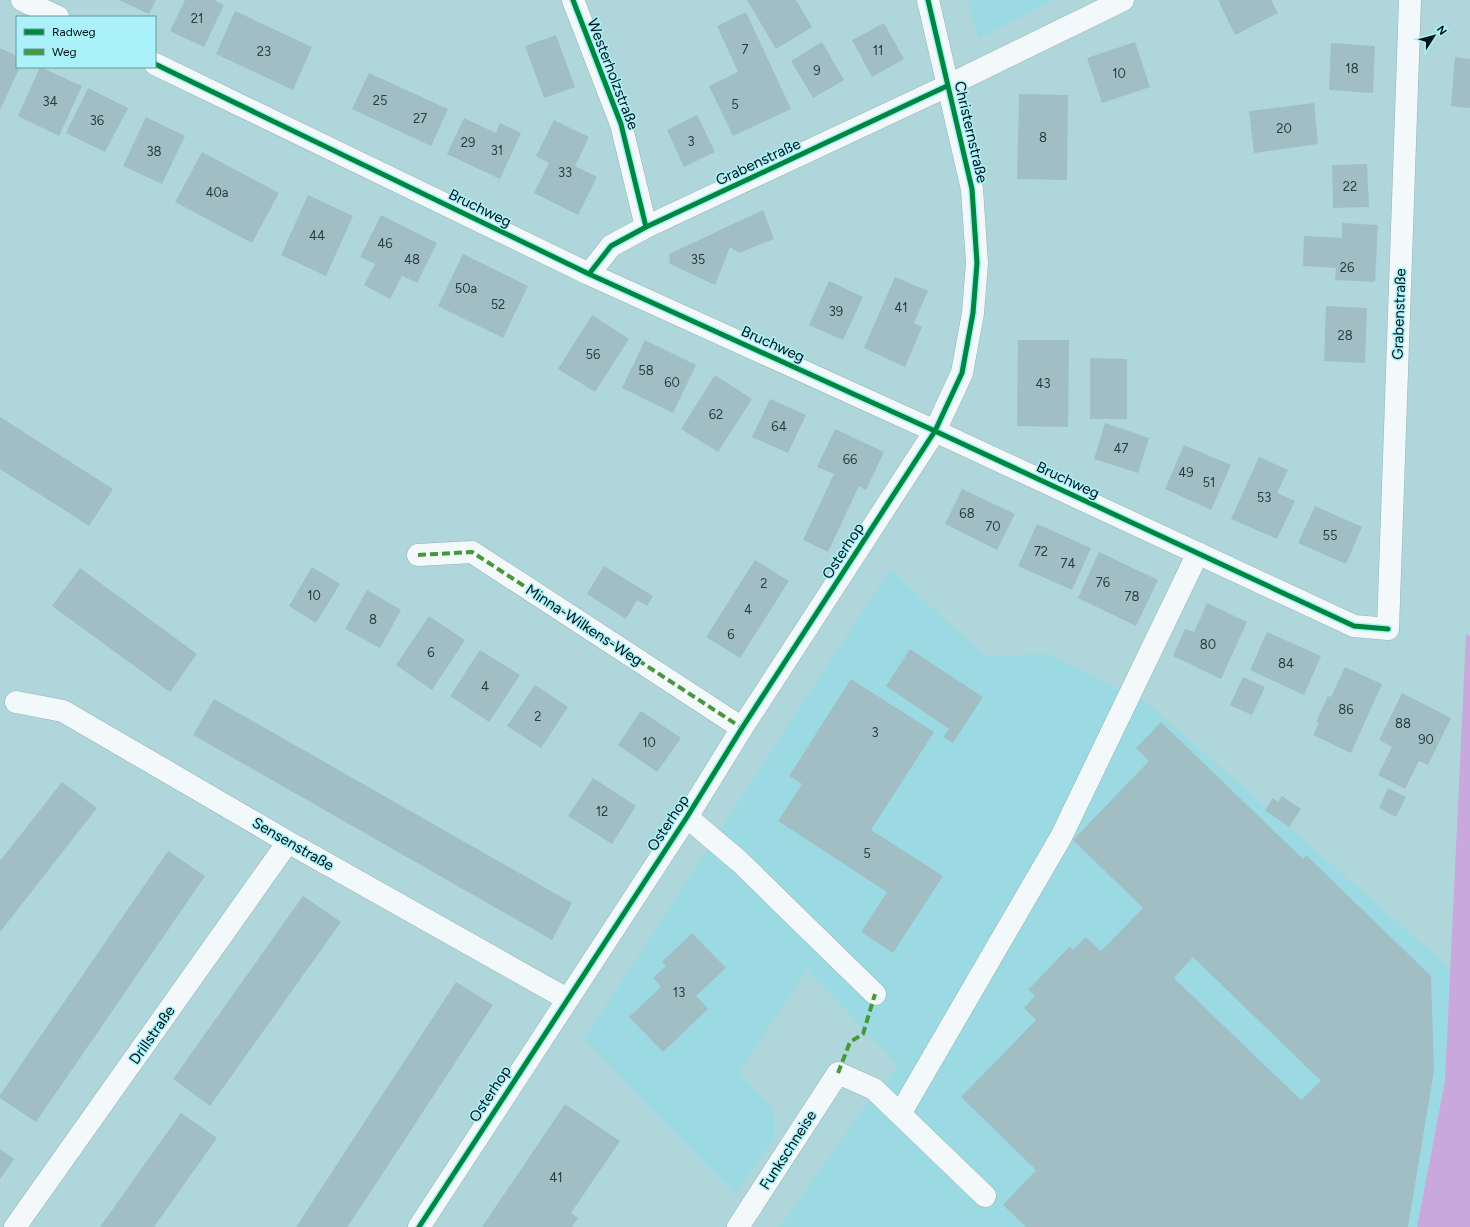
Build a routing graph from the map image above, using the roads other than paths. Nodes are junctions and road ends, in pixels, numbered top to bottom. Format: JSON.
{"nodes":[{"id":1,"x":22,"y":0,"type":"edge"},
{"id":2,"x":572,"y":0,"type":"edge"},
{"id":3,"x":928,"y":0,"type":"edge"},
{"id":4,"x":1123,"y":0,"type":"edge"},
{"id":5,"x":1410,"y":0,"type":"edge"},
{"id":6,"x":56,"y":16,"type":"edge"},
{"id":7,"x":156,"y":64,"type":"edge"},
{"id":8,"x":947,"y":86,"type":"junction"},
{"id":9,"x":646,"y":228,"type":"junction"},
{"id":10,"x":589,"y":274,"type":"junction"},
{"id":11,"x":935,"y":431,"type":"junction"},
{"id":12,"x":1198,"y":553,"type":"junction"},
{"id":13,"x":418,"y":555,"type":"dead end"},
{"id":14,"x":1388,"y":629,"type":"joint"},
{"id":15,"x":16,"y":702,"type":"dead end"},
{"id":16,"x":742,"y":728,"type":"junction"},
{"id":17,"x":687,"y":817,"type":"junction"},
{"id":18,"x":288,"y":842,"type":"junction"},
{"id":19,"x":875,"y":994,"type":"dead end"},
{"id":20,"x":567,"y":999,"type":"junction"},
{"id":21,"x":900,"y":1114,"type":"junction"},
{"id":22,"x":985,"y":1196,"type":"dead end"},
{"id":23,"x":15,"y":1227,"type":"edge"},
{"id":24,"x":419,"y":1227,"type":"edge"},
{"id":25,"x":738,"y":1227,"type":"edge"}],
"edges":[{"from":1,"to":6,"type":"street"},
{"from":2,"to":9,"type":"street","name":"Westerholzstraße"},
{"from":3,"to":8,"type":"street","name":"Christernstraße"},
{"from":4,"to":8,"type":"street","name":"Grabenstraße"},
{"from":5,"to":14,"type":"street","name":"Grabenstraße"},
{"from":7,"to":10,"type":"street","name":"Bruchweg"},
{"from":8,"to":9,"type":"street","name":"Grabenstraße"},
{"from":8,"to":11,"type":"street","name":"Christernstraße"},
{"from":9,"to":10,"type":"street","name":"Grabenstraße"},
{"from":10,"to":11,"type":"street","name":"Bruchweg"},
{"from":11,"to":12,"type":"street","name":"Bruchweg"},
{"from":11,"to":16,"type":"street","name":"Osterhop"},
{"from":12,"to":14,"type":"street","name":"Bruchweg"},
{"from":12,"to":21,"type":"street"},
{"from":13,"to":16,"type":"street","name":"Minna-Wilkens-Weg"},
{"from":15,"to":18,"type":"street","name":"Sensenstraße"},
{"from":16,"to":17,"type":"street","name":"Osterhop"},
{"from":17,"to":19,"type":"street"},
{"from":17,"to":20,"type":"street","name":"Osterhop"},
{"from":18,"to":20,"type":"street","name":"Sensenstraße"},
{"from":18,"to":23,"type":"street","name":"Drillstraße"},
{"from":20,"to":24,"type":"street","name":"Osterhop"},
{"from":21,"to":22,"type":"street"},
{"from":21,"to":25,"type":"street","name":"Funkschneise"}]}
